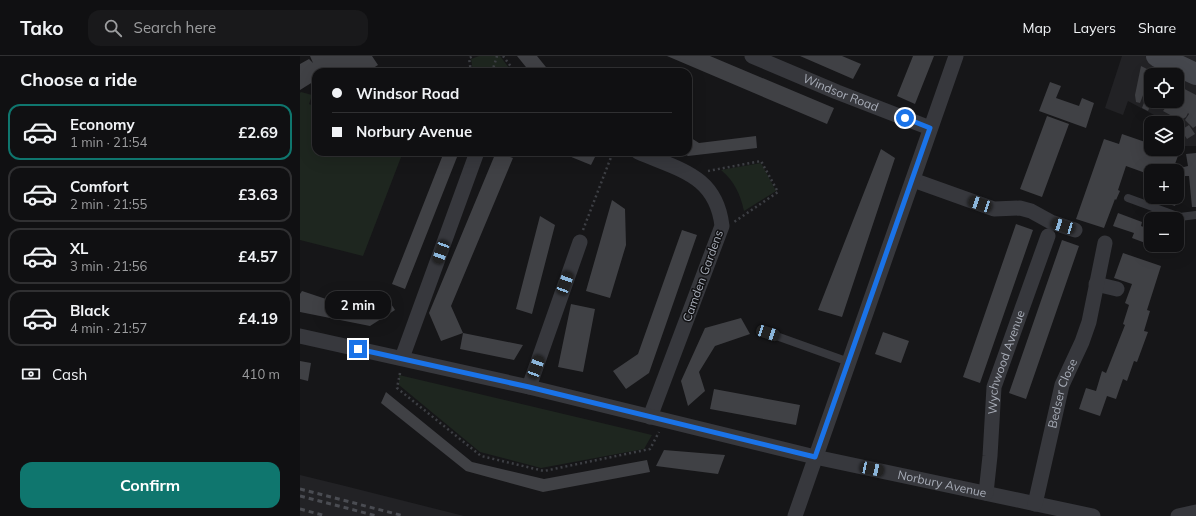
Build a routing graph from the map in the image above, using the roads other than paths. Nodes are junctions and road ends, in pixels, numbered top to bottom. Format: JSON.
{"nodes":[{"id":1,"x":752,"y":56,"type":"edge"},
{"id":2,"x":956,"y":56,"type":"edge"},
{"id":3,"x":1158,"y":56,"type":"edge"},
{"id":4,"x":1196,"y":74,"type":"edge"},
{"id":5,"x":930,"y":128,"type":"junction"},
{"id":6,"x":476,"y":156,"type":"edge"},
{"id":7,"x":647,"y":156,"type":"edge"},
{"id":8,"x":913,"y":180,"type":"junction"},
{"id":9,"x":1128,"y":198,"type":"dead end"},
{"id":10,"x":1196,"y":215,"type":"edge"},
{"id":11,"x":1075,"y":230,"type":"dead end"},
{"id":12,"x":1048,"y":236,"type":"dead end"},
{"id":13,"x":580,"y":242,"type":"road end"},
{"id":14,"x":1105,"y":243,"type":"dead end"},
{"id":15,"x":1096,"y":284,"type":"junction"},
{"id":16,"x":1117,"y":289,"type":"dead end"},
{"id":17,"x":768,"y":333,"type":"dead end"},
{"id":18,"x":300,"y":336,"type":"edge"},
{"id":19,"x":402,"y":358,"type":"junction"},
{"id":20,"x":849,"y":362,"type":"junction"},
{"id":21,"x":529,"y":387,"type":"junction"},
{"id":22,"x":658,"y":419,"type":"junction"},
{"id":23,"x":815,"y":457,"type":"junction"},
{"id":24,"x":986,"y":493,"type":"junction"},
{"id":25,"x":1035,"y":504,"type":"junction"},
{"id":26,"x":1196,"y":512,"type":"edge"},
{"id":27,"x":795,"y":516,"type":"edge"},
{"id":28,"x":1093,"y":516,"type":"edge"},
{"id":29,"x":1178,"y":516,"type":"edge"}],
"edges":[{"from":1,"to":5,"type":"street","name":"Windsor Road"},
{"from":2,"to":5,"type":"street"},
{"from":3,"to":4,"type":"main road"},
{"from":5,"to":8,"type":"street"},
{"from":6,"to":19,"type":"street"},
{"from":7,"to":22,"type":"street","name":"Camden Gardens"},
{"from":8,"to":11,"type":"street"},
{"from":8,"to":20,"type":"street"},
{"from":9,"to":10,"type":"lane"},
{"from":12,"to":24,"type":"street","name":"Wychwood Avenue"},
{"from":13,"to":21,"type":"street"},
{"from":14,"to":15,"type":"street","name":"Bedser Close"},
{"from":15,"to":16,"type":"street"},
{"from":15,"to":25,"type":"street","name":"Bedser Close"},
{"from":17,"to":20,"type":"lane"},
{"from":18,"to":19,"type":"street","name":"Norbury Avenue"},
{"from":19,"to":21,"type":"street","name":"Norbury Avenue"},
{"from":20,"to":23,"type":"street"},
{"from":21,"to":22,"type":"street","name":"Norbury Avenue"},
{"from":22,"to":23,"type":"street","name":"Norbury Avenue"},
{"from":23,"to":24,"type":"street","name":"Norbury Avenue"},
{"from":23,"to":27,"type":"street"},
{"from":24,"to":25,"type":"street","name":"Norbury Avenue"},
{"from":25,"to":28,"type":"street","name":"Norbury Avenue"},
{"from":26,"to":29,"type":"street"}]}
